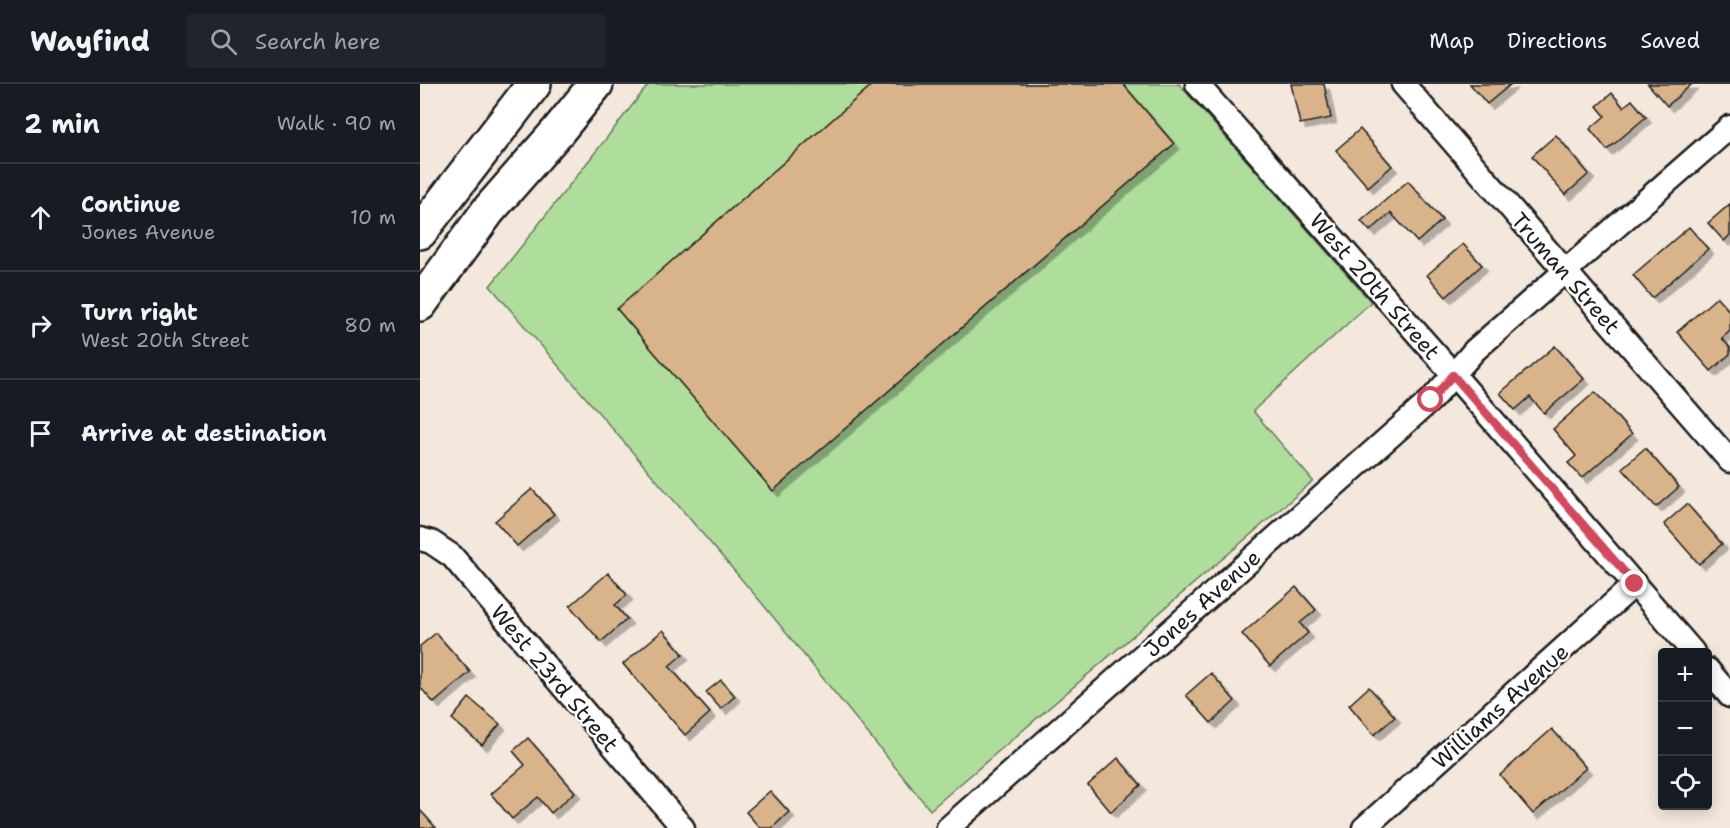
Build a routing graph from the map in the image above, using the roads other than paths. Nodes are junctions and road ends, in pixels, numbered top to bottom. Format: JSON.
{"nodes":[{"id":1,"x":534,"y":84,"type":"edge"},
{"id":2,"x":596,"y":84,"type":"edge"},
{"id":3,"x":1197,"y":84,"type":"edge"},
{"id":4,"x":1403,"y":84,"type":"edge"},
{"id":5,"x":1730,"y":127,"type":"edge"},
{"id":6,"x":490,"y":140,"type":"junction"},
{"id":7,"x":488,"y":212,"type":"junction"},
{"id":8,"x":420,"y":232,"type":"edge"},
{"id":9,"x":1564,"y":271,"type":"junction"},
{"id":10,"x":420,"y":304,"type":"edge"},
{"id":11,"x":1453,"y":375,"type":"junction"},
{"id":12,"x":1730,"y":461,"type":"edge"},
{"id":13,"x":420,"y":539,"type":"edge"},
{"id":14,"x":1635,"y":584,"type":"junction"},
{"id":15,"x":1690,"y":648,"type":"edge"},
{"id":16,"x":1712,"y":676,"type":"edge"},
{"id":17,"x":1730,"y":696,"type":"edge"},
{"id":18,"x":683,"y":828,"type":"edge"},
{"id":19,"x":948,"y":828,"type":"edge"},
{"id":20,"x":1364,"y":828,"type":"edge"}],
"edges":[{"from":1,"to":6,"type":"main road"},
{"from":2,"to":7,"type":"main road"},
{"from":3,"to":11,"type":"street","name":"West 20th Street"},
{"from":4,"to":9,"type":"street","name":"Truman Street"},
{"from":5,"to":9,"type":"street","name":"Jones Avenue"},
{"from":6,"to":7,"type":"main road"},
{"from":6,"to":8,"type":"main road"},
{"from":7,"to":10,"type":"main road"},
{"from":9,"to":11,"type":"street","name":"Jones Avenue"},
{"from":9,"to":12,"type":"street","name":"Truman Street"},
{"from":11,"to":14,"type":"street","name":"West 20th Street"},
{"from":11,"to":19,"type":"street","name":"Jones Avenue"},
{"from":13,"to":18,"type":"street","name":"West 23rd Street"},
{"from":14,"to":15,"type":"street","name":"West 20th Street"},
{"from":14,"to":20,"type":"street","name":"Williams Avenue"},
{"from":16,"to":17,"type":"street"}]}
